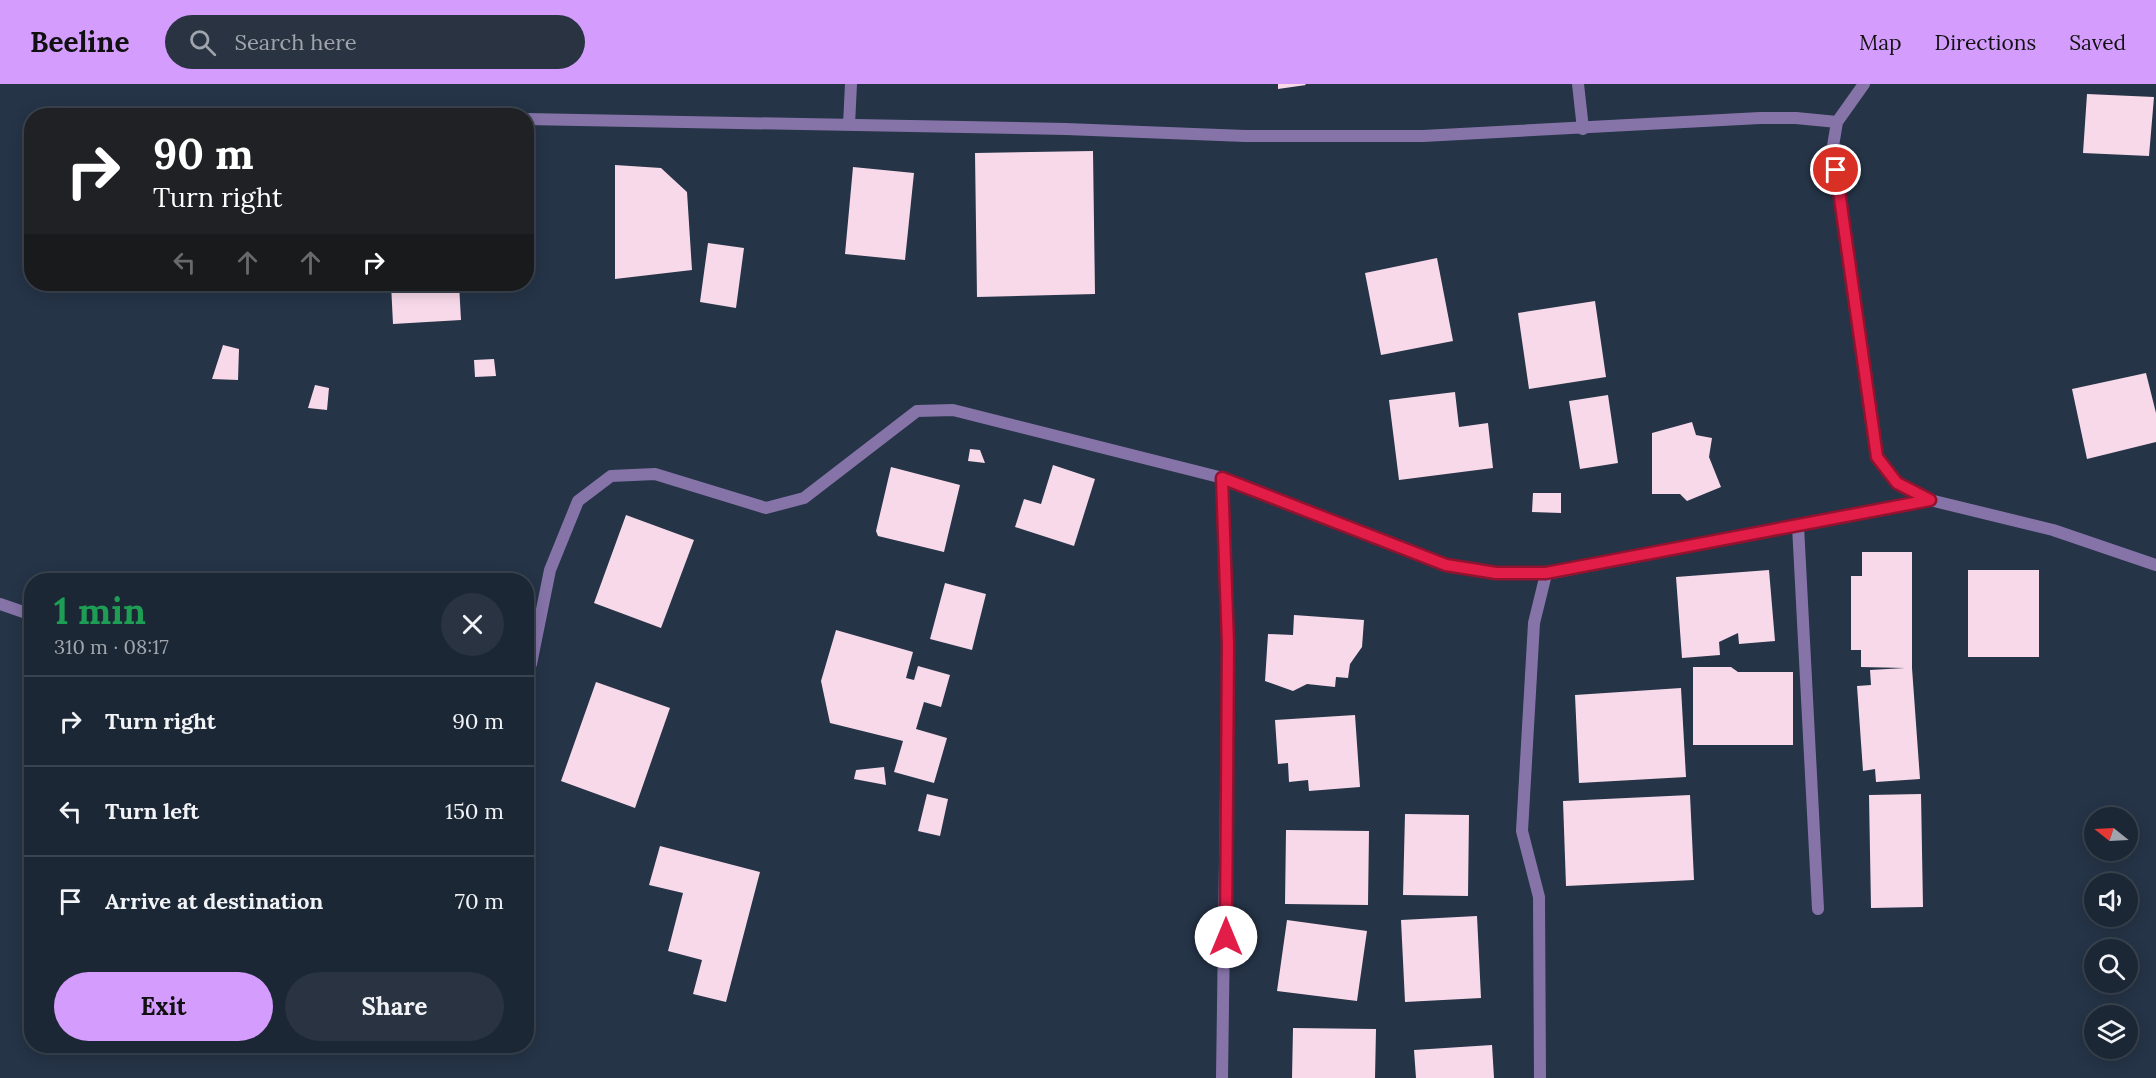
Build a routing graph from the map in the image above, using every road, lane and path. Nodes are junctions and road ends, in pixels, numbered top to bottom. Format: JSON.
{"nodes":[{"id":1,"x":851,"y":84,"type":"edge"},
{"id":2,"x":1578,"y":84,"type":"edge"},
{"id":3,"x":1864,"y":84,"type":"edge"},
{"id":4,"x":534,"y":119,"type":"edge"},
{"id":5,"x":1837,"y":122,"type":"junction"},
{"id":6,"x":849,"y":125,"type":"junction"},
{"id":7,"x":1583,"y":129,"type":"junction"},
{"id":8,"x":1222,"y":478,"type":"junction"},
{"id":9,"x":1930,"y":500,"type":"junction"},
{"id":10,"x":1798,"y":526,"type":"junction"},
{"id":11,"x":2156,"y":565,"type":"edge"},
{"id":12,"x":1546,"y":573,"type":"junction"},
{"id":13,"x":0,"y":604,"type":"edge"},
{"id":14,"x":24,"y":612,"type":"edge"},
{"id":15,"x":534,"y":649,"type":"edge"},
{"id":16,"x":1818,"y":909,"type":"dead end"},
{"id":17,"x":1221,"y":1078,"type":"edge"},
{"id":18,"x":1540,"y":1078,"type":"edge"}],
"edges":[{"from":1,"to":6,"type":"street"},
{"from":2,"to":7,"type":"street"},
{"from":3,"to":5,"type":"street"},
{"from":4,"to":6,"type":"street"},
{"from":5,"to":7,"type":"street"},
{"from":5,"to":9,"type":"street"},
{"from":6,"to":7,"type":"street"},
{"from":8,"to":12,"type":"street"},
{"from":8,"to":15,"type":"street"},
{"from":8,"to":17,"type":"street"},
{"from":9,"to":10,"type":"street"},
{"from":9,"to":11,"type":"street"},
{"from":10,"to":12,"type":"street"},
{"from":10,"to":16,"type":"street"},
{"from":12,"to":18,"type":"street"},
{"from":13,"to":14,"type":"street"}]}
